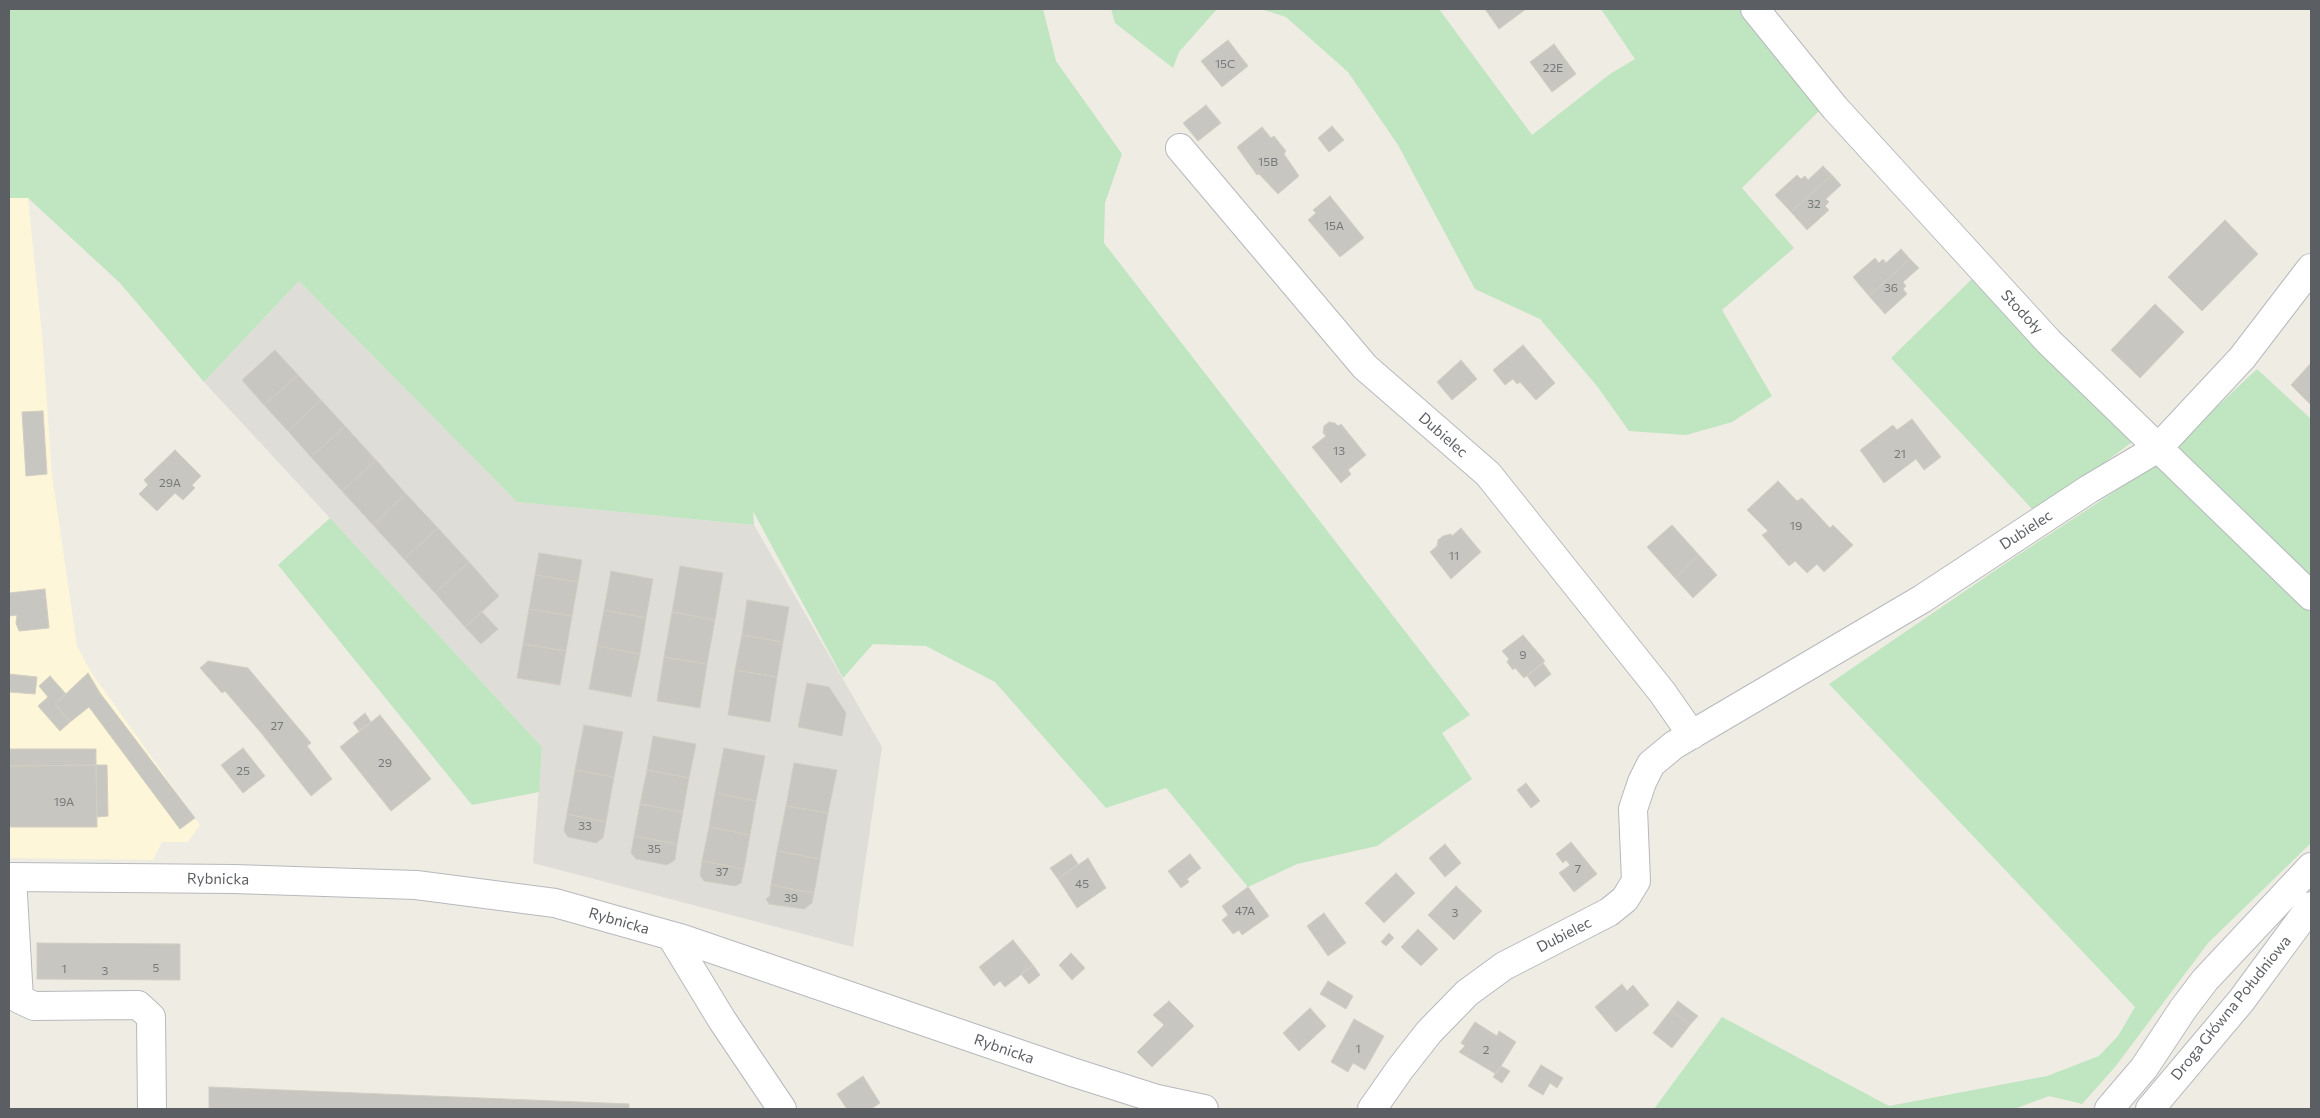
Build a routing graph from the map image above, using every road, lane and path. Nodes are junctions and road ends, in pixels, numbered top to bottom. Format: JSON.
{"nodes":[{"id":1,"x":1755,"y":9,"type":"edge"},
{"id":2,"x":1180,"y":148,"type":"dead end"},
{"id":3,"x":2311,"y":268,"type":"edge"},
{"id":4,"x":2158,"y":448,"type":"junction"},
{"id":5,"x":2311,"y":596,"type":"edge"},
{"id":6,"x":1692,"y":735,"type":"junction"},
{"id":7,"x":2311,"y":867,"type":"edge"},
{"id":8,"x":10,"y":877,"type":"edge"},
{"id":9,"x":2311,"y":906,"type":"edge"},
{"id":10,"x":671,"y":936,"type":"junction"},
{"id":11,"x":152,"y":1109,"type":"edge"},
{"id":12,"x":782,"y":1109,"type":"edge"},
{"id":13,"x":1204,"y":1109,"type":"edge"},
{"id":14,"x":1372,"y":1109,"type":"edge"},
{"id":15,"x":2109,"y":1109,"type":"edge"},
{"id":16,"x":2150,"y":1109,"type":"edge"}],
"edges":[{"from":1,"to":4,"type":"street","name":"Stodoły"},
{"from":2,"to":6,"type":"street","name":"Dubielec"},
{"from":3,"to":4,"type":"street","name":"Dubielec"},
{"from":4,"to":5,"type":"street","name":"Stodoły"},
{"from":4,"to":6,"type":"street","name":"Dubielec"},
{"from":6,"to":14,"type":"street","name":"Dubielec"},
{"from":7,"to":15,"type":"street"},
{"from":8,"to":10,"type":"street","name":"Rybnicka"},
{"from":8,"to":11,"type":"street"},
{"from":9,"to":16,"type":"street","name":"Droga Główna Południowa"},
{"from":10,"to":12,"type":"street"},
{"from":10,"to":13,"type":"street","name":"Rybnicka"}]}
